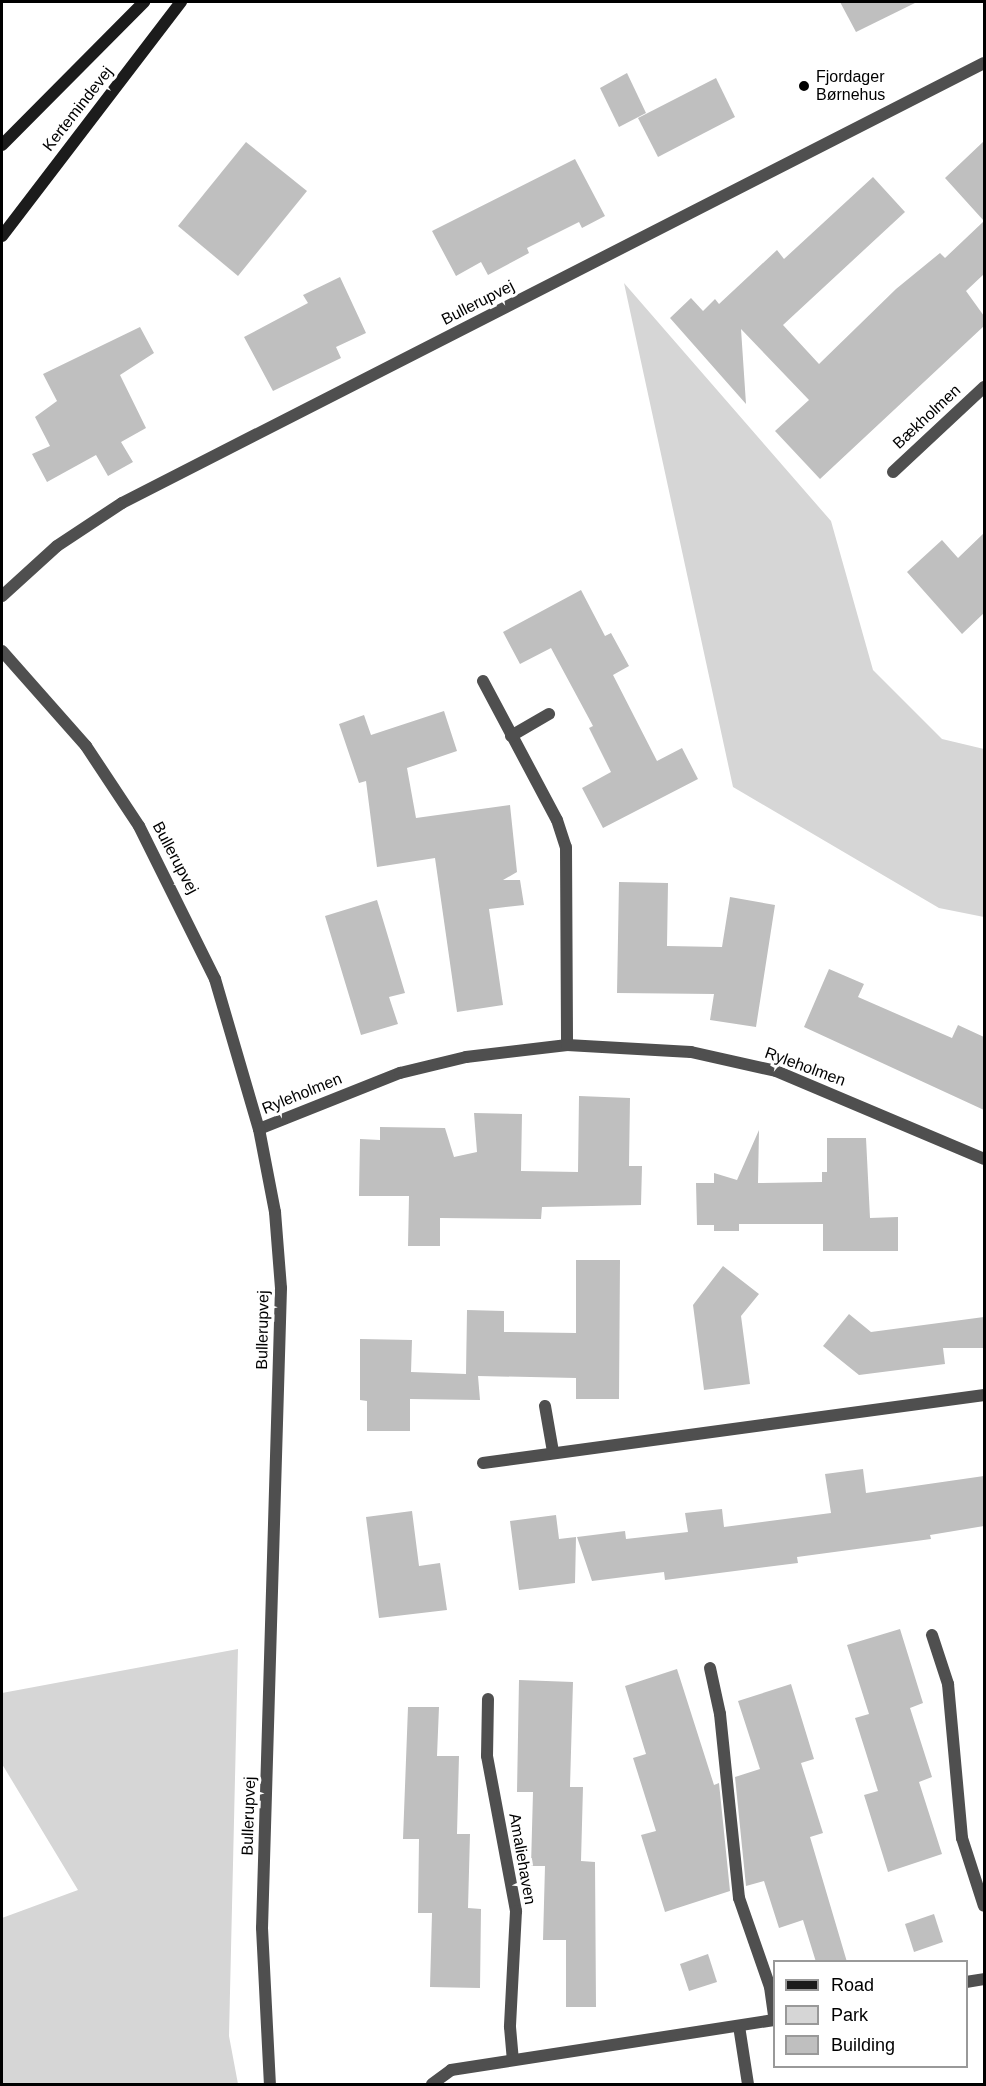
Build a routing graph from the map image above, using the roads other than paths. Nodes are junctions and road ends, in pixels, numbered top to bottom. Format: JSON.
{"nodes":[{"id":1,"x":144,"y":2,"type":"edge"},
{"id":2,"x":181,"y":2,"type":"edge"},
{"id":3,"x":984,"y":63,"type":"edge"},
{"id":4,"x":2,"y":145,"type":"edge"},
{"id":5,"x":2,"y":236,"type":"edge"},
{"id":6,"x":984,"y":387,"type":"edge"},
{"id":7,"x":893,"y":472,"type":"dead end"},
{"id":8,"x":2,"y":596,"type":"edge"},
{"id":9,"x":2,"y":651,"type":"edge"},
{"id":10,"x":483,"y":681,"type":"dead end"},
{"id":11,"x":549,"y":714,"type":"dead end"},
{"id":12,"x":511,"y":736,"type":"junction"},
{"id":13,"x":567,"y":1045,"type":"junction"},
{"id":14,"x":260,"y":1130,"type":"junction"},
{"id":15,"x":984,"y":1159,"type":"edge"},
{"id":16,"x":984,"y":1395,"type":"edge"},
{"id":17,"x":545,"y":1406,"type":"dead end"},
{"id":18,"x":553,"y":1452,"type":"junction"},
{"id":19,"x":483,"y":1463,"type":"dead end"},
{"id":20,"x":932,"y":1635,"type":"dead end"},
{"id":21,"x":710,"y":1668,"type":"dead end"},
{"id":22,"x":488,"y":1699,"type":"dead end"},
{"id":23,"x":984,"y":1906,"type":"edge"},
{"id":24,"x":984,"y":1979,"type":"edge"},
{"id":25,"x":968,"y":1982,"type":"edge"},
{"id":26,"x":773,"y":2010,"type":"edge"},
{"id":27,"x":773,"y":2018,"type":"edge"},
{"id":28,"x":739,"y":2026,"type":"junction"},
{"id":29,"x":513,"y":2060,"type":"junction"},
{"id":30,"x":270,"y":2085,"type":"edge"},
{"id":31,"x":432,"y":2085,"type":"edge"},
{"id":32,"x":748,"y":2085,"type":"edge"}],
"edges":[{"from":1,"to":4,"type":"main road","name":"Kertemindevej"},
{"from":2,"to":5,"type":"main road","name":"Kertemindevej"},
{"from":3,"to":8,"type":"street","name":"Bullerupvej"},
{"from":6,"to":7,"type":"street","name":"Bækholmen"},
{"from":9,"to":14,"type":"street","name":"Bullerupvej"},
{"from":10,"to":12,"type":"street"},
{"from":11,"to":12,"type":"street"},
{"from":12,"to":13,"type":"street"},
{"from":13,"to":14,"type":"street","name":"Ryleholmen"},
{"from":13,"to":15,"type":"street","name":"Ryleholmen"},
{"from":14,"to":30,"type":"street","name":"Bullerupvej"},
{"from":16,"to":18,"type":"street"},
{"from":17,"to":18,"type":"street"},
{"from":18,"to":19,"type":"street"},
{"from":20,"to":23,"type":"street"},
{"from":21,"to":26,"type":"street"},
{"from":22,"to":29,"type":"street","name":"Amaliehaven"},
{"from":24,"to":25,"type":"street"},
{"from":27,"to":28,"type":"street"},
{"from":28,"to":29,"type":"street"},
{"from":28,"to":32,"type":"street"},
{"from":29,"to":31,"type":"street"}]}
